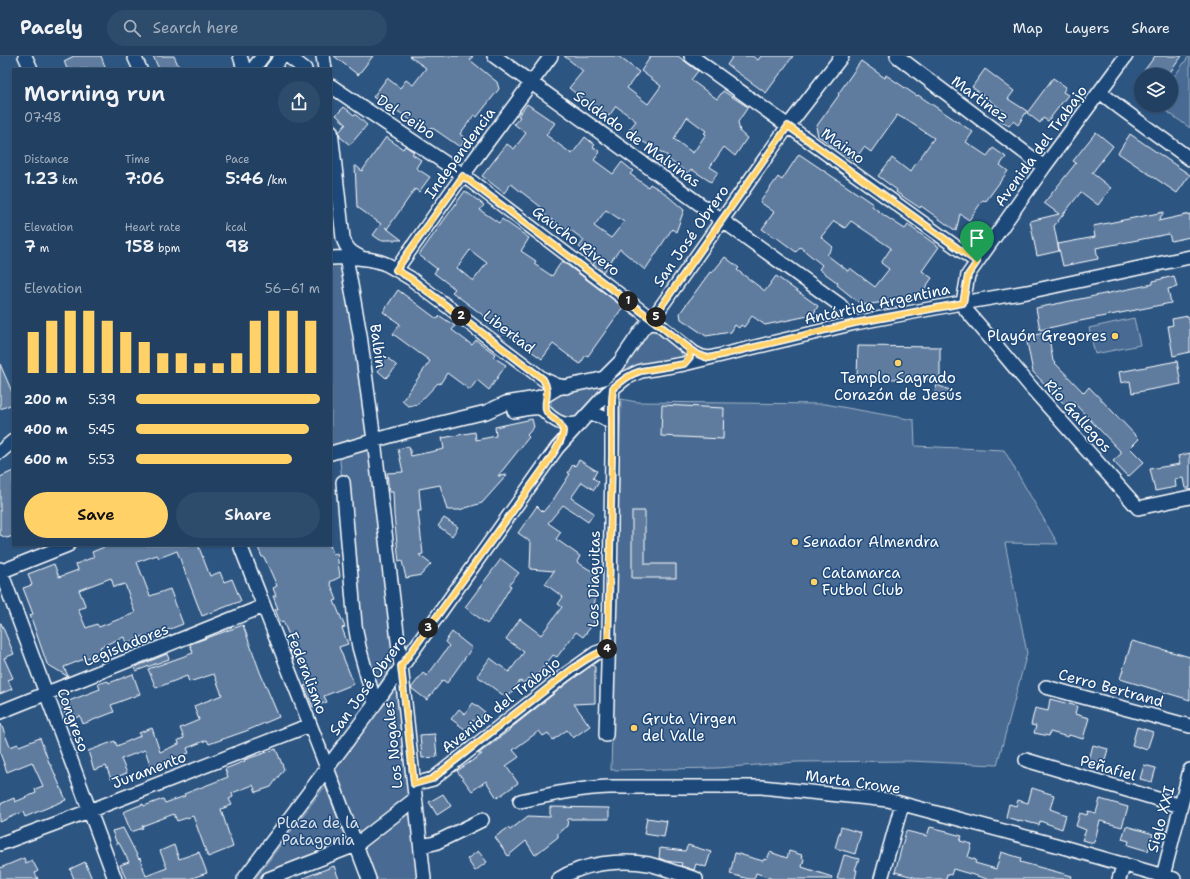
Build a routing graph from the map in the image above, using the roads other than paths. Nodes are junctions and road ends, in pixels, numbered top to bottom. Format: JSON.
{"nodes":[{"id":1,"x":25,"y":56,"type":"edge"},
{"id":2,"x":134,"y":56,"type":"edge"},
{"id":3,"x":240,"y":56,"type":"edge"},
{"id":4,"x":282,"y":56,"type":"edge"},
{"id":5,"x":288,"y":56,"type":"edge"},
{"id":6,"x":324,"y":56,"type":"edge"},
{"id":7,"x":494,"y":56,"type":"edge"},
{"id":8,"x":551,"y":56,"type":"edge"},
{"id":9,"x":691,"y":56,"type":"edge"},
{"id":10,"x":842,"y":56,"type":"edge"},
{"id":11,"x":897,"y":56,"type":"edge"},
{"id":12,"x":1126,"y":56,"type":"edge"},
{"id":13,"x":302,"y":65,"type":"edge"},
{"id":14,"x":31,"y":68,"type":"edge"},
{"id":15,"x":140,"y":68,"type":"edge"},
{"id":16,"x":244,"y":68,"type":"edge"},
{"id":17,"x":273,"y":68,"type":"edge"},
{"id":18,"x":325,"y":68,"type":"edge"},
{"id":19,"x":532,"y":83,"type":"junction"},
{"id":20,"x":332,"y":87,"type":"edge"},
{"id":21,"x":1100,"y":92,"type":"junction"},
{"id":22,"x":788,"y":126,"type":"junction"},
{"id":23,"x":332,"y":141,"type":"edge"},
{"id":24,"x":1190,"y":159,"type":"edge"},
{"id":25,"x":1044,"y":167,"type":"junction"},
{"id":26,"x":463,"y":176,"type":"junction"},
{"id":27,"x":722,"y":220,"type":"junction"},
{"id":28,"x":341,"y":228,"type":"junction"},
{"id":29,"x":335,"y":255,"type":"edge"},
{"id":30,"x":1190,"y":257,"type":"edge"},
{"id":31,"x":367,"y":260,"type":"junction"},
{"id":32,"x":977,"y":262,"type":"junction"},
{"id":33,"x":396,"y":270,"type":"junction"},
{"id":34,"x":963,"y":303,"type":"junction"},
{"id":35,"x":855,"y":323,"type":"junction"},
{"id":36,"x":658,"y":324,"type":"junction"},
{"id":37,"x":689,"y":348,"type":"junction"},
{"id":38,"x":709,"y":358,"type":"junction"},
{"id":39,"x":684,"y":364,"type":"junction"},
{"id":40,"x":641,"y":371,"type":"joint"},
{"id":41,"x":543,"y":379,"type":"junction"},
{"id":42,"x":566,"y":387,"type":"junction"},
{"id":43,"x":613,"y":388,"type":"junction"},
{"id":44,"x":548,"y":394,"type":"junction"},
{"id":45,"x":486,"y":412,"type":"junction"},
{"id":46,"x":551,"y":416,"type":"junction"},
{"id":47,"x":584,"y":419,"type":"junction"},
{"id":48,"x":612,"y":424,"type":"junction"},
{"id":49,"x":374,"y":440,"type":"junction"},
{"id":50,"x":12,"y":442,"type":"edge"},
{"id":51,"x":557,"y":448,"type":"junction"},
{"id":52,"x":0,"y":452,"type":"edge"},
{"id":53,"x":332,"y":453,"type":"edge"},
{"id":54,"x":343,"y":482,"type":"dead end"},
{"id":55,"x":1190,"y":497,"type":"edge"},
{"id":56,"x":65,"y":546,"type":"edge"},
{"id":57,"x":240,"y":546,"type":"edge"},
{"id":58,"x":0,"y":571,"type":"edge"},
{"id":59,"x":264,"y":606,"type":"junction"},
{"id":60,"x":608,"y":649,"type":"junction"},
{"id":61,"x":401,"y":666,"type":"junction"},
{"id":62,"x":1046,"y":687,"type":"dead end"},
{"id":63,"x":46,"y":694,"type":"junction"},
{"id":64,"x":375,"y":704,"type":"junction"},
{"id":65,"x":0,"y":712,"type":"edge"},
{"id":66,"x":310,"y":725,"type":"junction"},
{"id":67,"x":1190,"y":726,"type":"edge"},
{"id":68,"x":606,"y":735,"type":"dead end"},
{"id":69,"x":1026,"y":760,"type":"dead end"},
{"id":70,"x":327,"y":768,"type":"junction"},
{"id":71,"x":1190,"y":770,"type":"edge"},
{"id":72,"x":414,"y":784,"type":"junction"},
{"id":73,"x":415,"y":799,"type":"junction"},
{"id":74,"x":520,"y":801,"type":"dead end"},
{"id":75,"x":902,"y":804,"type":"junction"},
{"id":76,"x":1181,"y":806,"type":"junction"},
{"id":77,"x":89,"y":811,"type":"junction"},
{"id":78,"x":482,"y":820,"type":"dead end"},
{"id":79,"x":0,"y":844,"type":"edge"},
{"id":80,"x":356,"y":845,"type":"junction"},
{"id":81,"x":421,"y":846,"type":"junction"},
{"id":82,"x":1124,"y":864,"type":"junction"},
{"id":83,"x":1168,"y":877,"type":"edge"},
{"id":84,"x":115,"y":879,"type":"edge"},
{"id":85,"x":244,"y":879,"type":"edge"},
{"id":86,"x":268,"y":879,"type":"edge"},
{"id":87,"x":369,"y":879,"type":"edge"},
{"id":88,"x":424,"y":879,"type":"edge"},
{"id":89,"x":559,"y":879,"type":"edge"},
{"id":90,"x":696,"y":879,"type":"edge"},
{"id":91,"x":881,"y":879,"type":"edge"},
{"id":92,"x":1119,"y":879,"type":"edge"}],
"edges":[{"from":1,"to":14,"type":"street"},
{"from":2,"to":15,"type":"street"},
{"from":3,"to":16,"type":"street"},
{"from":4,"to":17,"type":"street"},
{"from":5,"to":13,"type":"street"},
{"from":6,"to":18,"type":"street"},
{"from":7,"to":19,"type":"street","name":"Soldado de Malvinas"},
{"from":8,"to":19,"type":"street","name":"Independencia"},
{"from":9,"to":22,"type":"street","name":"Maimo"},
{"from":10,"to":22,"type":"street","name":"San José Obrero"},
{"from":11,"to":25,"type":"street","name":"Martinez"},
{"from":12,"to":21,"type":"street","name":"Avenida del Trabajo"},
{"from":19,"to":26,"type":"street","name":"Independencia"},
{"from":19,"to":27,"type":"street","name":"Soldado de Malvinas"},
{"from":20,"to":26,"type":"street","name":"Del Ceibo"},
{"from":21,"to":24,"type":"street"},
{"from":21,"to":25,"type":"street","name":"Avenida del Trabajo"},
{"from":22,"to":27,"type":"street","name":"San José Obrero"},
{"from":22,"to":32,"type":"street","name":"Maimo"},
{"from":23,"to":28,"type":"street"},
{"from":25,"to":32,"type":"street","name":"Avenida del Trabajo"},
{"from":26,"to":33,"type":"street","name":"Independencia"},
{"from":26,"to":36,"type":"street","name":"Gaucho Rivero"},
{"from":27,"to":35,"type":"street","name":"Soldado de Malvinas"},
{"from":27,"to":36,"type":"street","name":"San José Obrero"},
{"from":28,"to":29,"type":"street"},
{"from":28,"to":31,"type":"street"},
{"from":29,"to":31,"type":"street"},
{"from":29,"to":49,"type":"street","name":"Balbín"},
{"from":30,"to":34,"type":"street","name":"Antártida Argentina"},
{"from":31,"to":33,"type":"street","name":"Libertad"},
{"from":32,"to":34,"type":"street","name":"Avenida del Trabajo"},
{"from":33,"to":41,"type":"street","name":"Libertad"},
{"from":34,"to":35,"type":"street","name":"Antártida Argentina"},
{"from":34,"to":55,"type":"street","name":"Río Gallegos"},
{"from":35,"to":38,"type":"street","name":"Antártida Argentina"},
{"from":36,"to":37,"type":"street","name":"Gaucho Rivero"},
{"from":36,"to":42,"type":"street"},
{"from":37,"to":38,"type":"street","name":"Gaucho Rivero"},
{"from":37,"to":39,"type":"street"},
{"from":38,"to":39,"type":"street","name":"Antártida Argentina"},
{"from":39,"to":40,"type":"street","name":"Antártida Argentina"},
{"from":40,"to":43,"type":"street","name":"San José Obrero"},
{"from":41,"to":42,"type":"street","name":"Libertad"},
{"from":41,"to":44,"type":"street"},
{"from":42,"to":44,"type":"street"},
{"from":43,"to":47,"type":"street","name":"San José Obrero"},
{"from":43,"to":48,"type":"street","name":"Los Diaguitas"},
{"from":44,"to":45,"type":"street"},
{"from":44,"to":46,"type":"street"},
{"from":45,"to":46,"type":"street"},
{"from":45,"to":49,"type":"street"},
{"from":46,"to":47,"type":"street"},
{"from":46,"to":51,"type":"street","name":"San José Obrero"},
{"from":47,"to":48,"type":"street"},
{"from":47,"to":51,"type":"street","name":"San José Obrero"},
{"from":48,"to":60,"type":"street","name":"Los Diaguitas"},
{"from":49,"to":53,"type":"street"},
{"from":49,"to":61,"type":"street","name":"Los Nogales"},
{"from":50,"to":52,"type":"street"},
{"from":51,"to":61,"type":"street","name":"San José Obrero"},
{"from":54,"to":64,"type":"street"},
{"from":56,"to":58,"type":"street"},
{"from":57,"to":59,"type":"street","name":"Federalismo"},
{"from":58,"to":63,"type":"street","name":"Congreso"},
{"from":59,"to":63,"type":"street","name":"Legisladores"},
{"from":59,"to":66,"type":"street","name":"Federalismo"},
{"from":60,"to":68,"type":"street","name":"Los Diaguitas"},
{"from":60,"to":72,"type":"street","name":"Avenida del Trabajo"},
{"from":61,"to":64,"type":"street","name":"San José Obrero"},
{"from":61,"to":72,"type":"street","name":"Los Nogales"},
{"from":62,"to":67,"type":"street","name":"Cerro Bertrand"},
{"from":63,"to":65,"type":"street","name":"Legisladores"},
{"from":63,"to":77,"type":"street","name":"Congreso"},
{"from":64,"to":70,"type":"street","name":"San José Obrero"},
{"from":66,"to":70,"type":"street","name":"Federalismo"},
{"from":66,"to":77,"type":"street","name":"Juramento"},
{"from":69,"to":76,"type":"street","name":"Peñafiel"},
{"from":70,"to":80,"type":"street","name":"Federalismo"},
{"from":70,"to":85,"type":"street","name":"San José Obrero"},
{"from":71,"to":76,"type":"street","name":"Siglo XXI"},
{"from":72,"to":73,"type":"street","name":"Los Nogales"},
{"from":73,"to":80,"type":"street"},
{"from":73,"to":81,"type":"street","name":"Los Nogales"},
{"from":74,"to":75,"type":"street","name":"Marta Crowe"},
{"from":75,"to":82,"type":"street","name":"Marta Crowe"},
{"from":75,"to":91,"type":"street"},
{"from":76,"to":83,"type":"street","name":"Siglo XXI"},
{"from":77,"to":79,"type":"street","name":"Juramento"},
{"from":77,"to":84,"type":"street","name":"Congreso"},
{"from":78,"to":81,"type":"street"},
{"from":80,"to":86,"type":"street"},
{"from":80,"to":87,"type":"street","name":"Federalismo"},
{"from":81,"to":88,"type":"street","name":"Los Nogales"},
{"from":82,"to":83,"type":"street","name":"Marta Crowe"},
{"from":82,"to":92,"type":"street"},
{"from":89,"to":90,"type":"street"}]}
